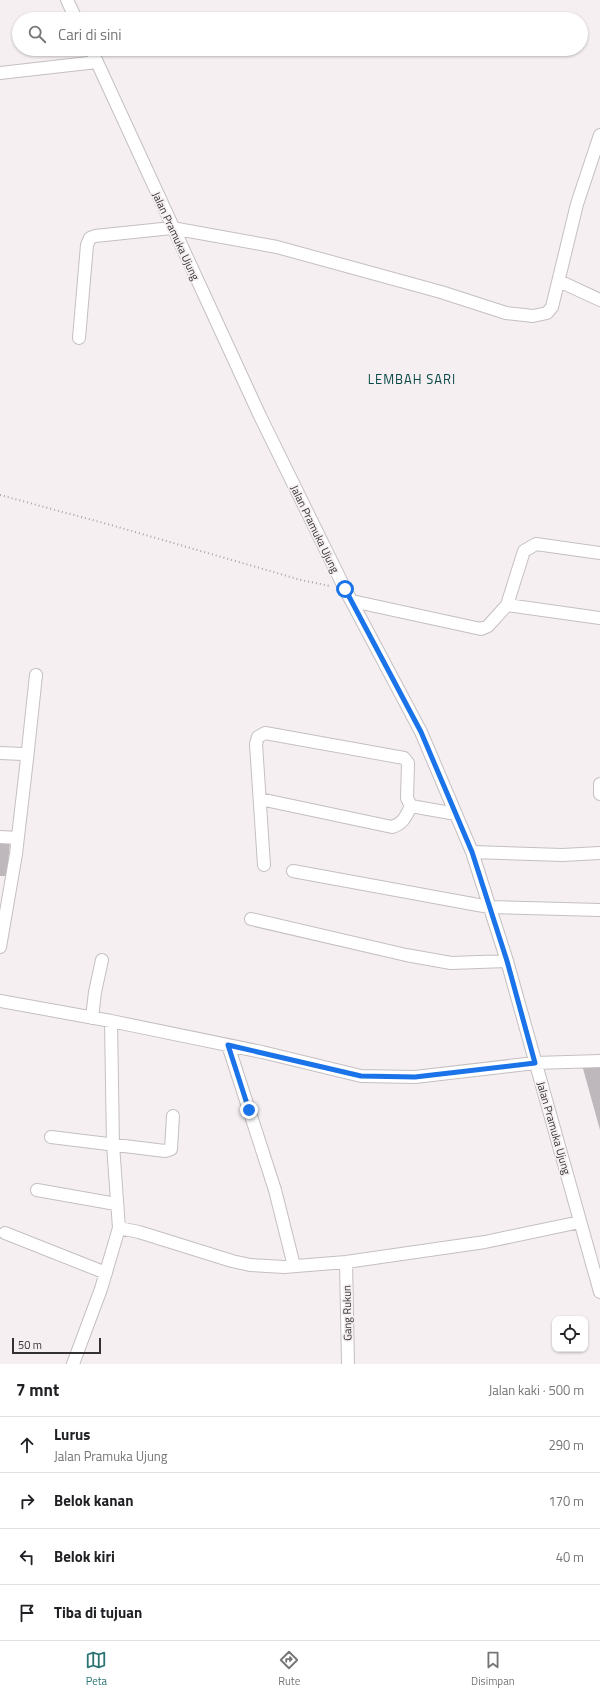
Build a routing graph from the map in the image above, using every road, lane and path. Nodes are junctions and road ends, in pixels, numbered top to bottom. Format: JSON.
{"nodes":[{"id":1,"x":67,"y":0,"type":"edge"},
{"id":2,"x":73,"y":12,"type":"edge"},
{"id":3,"x":94,"y":56,"type":"edge"},
{"id":4,"x":97,"y":62,"type":"junction"},
{"id":5,"x":0,"y":73,"type":"edge"},
{"id":6,"x":600,"y":135,"type":"edge"},
{"id":7,"x":172,"y":228,"type":"junction"},
{"id":8,"x":559,"y":281,"type":"junction"},
{"id":9,"x":600,"y":300,"type":"edge"},
{"id":10,"x":79,"y":338,"type":"dead end"},
{"id":11,"x":0,"y":495,"type":"edge"},
{"id":12,"x":600,"y":553,"type":"edge"},
{"id":13,"x":345,"y":589,"type":"junction"},
{"id":14,"x":352,"y":601,"type":"junction"},
{"id":15,"x":507,"y":605,"type":"junction"},
{"id":16,"x":600,"y":618,"type":"edge"},
{"id":17,"x":36,"y":675,"type":"dead end"},
{"id":18,"x":0,"y":752,"type":"edge"},
{"id":19,"x":27,"y":759,"type":"junction"},
{"id":20,"x":600,"y":784,"type":"edge"},
{"id":21,"x":600,"y":794,"type":"edge"},
{"id":22,"x":260,"y":799,"type":"junction"},
{"id":23,"x":411,"y":806,"type":"junction"},
{"id":24,"x":456,"y":814,"type":"junction"},
{"id":25,"x":0,"y":837,"type":"edge"},
{"id":26,"x":18,"y":838,"type":"junction"},
{"id":27,"x":472,"y":852,"type":"junction"},
{"id":28,"x":600,"y":853,"type":"edge"},
{"id":29,"x":264,"y":865,"type":"dead end"},
{"id":30,"x":293,"y":871,"type":"dead end"},
{"id":31,"x":489,"y":907,"type":"junction"},
{"id":32,"x":600,"y":910,"type":"edge"},
{"id":33,"x":251,"y":919,"type":"dead end"},
{"id":34,"x":0,"y":947,"type":"edge"},
{"id":35,"x":102,"y":960,"type":"dead end"},
{"id":36,"x":507,"y":961,"type":"junction"},
{"id":37,"x":0,"y":1001,"type":"edge"},
{"id":38,"x":92,"y":1018,"type":"junction"},
{"id":39,"x":111,"y":1021,"type":"junction"},
{"id":40,"x":228,"y":1045,"type":"junction"},
{"id":41,"x":600,"y":1061,"type":"edge"},
{"id":42,"x":535,"y":1063,"type":"junction"},
{"id":43,"x":173,"y":1116,"type":"dead end"},
{"id":44,"x":51,"y":1137,"type":"dead end"},
{"id":45,"x":113,"y":1145,"type":"junction"},
{"id":46,"x":37,"y":1190,"type":"dead end"},
{"id":47,"x":116,"y":1204,"type":"junction"},
{"id":48,"x":580,"y":1222,"type":"junction"},
{"id":49,"x":119,"y":1228,"type":"junction"},
{"id":50,"x":5,"y":1233,"type":"dead end"},
{"id":51,"x":346,"y":1262,"type":"junction"},
{"id":52,"x":294,"y":1266,"type":"junction"},
{"id":53,"x":106,"y":1273,"type":"junction"},
{"id":54,"x":600,"y":1292,"type":"edge"},
{"id":55,"x":73,"y":1364,"type":"edge"},
{"id":56,"x":348,"y":1364,"type":"edge"}],
"edges":[{"from":1,"to":2,"type":"street"},
{"from":3,"to":4,"type":"street","name":"Jalan Pramuka Ujung"},
{"from":4,"to":5,"type":"street"},
{"from":4,"to":7,"type":"street","name":"Jalan Pramuka Ujung"},
{"from":6,"to":8,"type":"street"},
{"from":7,"to":8,"type":"street"},
{"from":7,"to":10,"type":"street"},
{"from":7,"to":13,"type":"street","name":"Jalan Pramuka Ujung"},
{"from":8,"to":9,"type":"street"},
{"from":11,"to":13,"type":"path"},
{"from":12,"to":15,"type":"street"},
{"from":13,"to":14,"type":"street","name":"Jalan Pramuka Ujung"},
{"from":14,"to":15,"type":"street"},
{"from":14,"to":24,"type":"street","name":"Jalan Pramuka Ujung"},
{"from":15,"to":16,"type":"street"},
{"from":17,"to":19,"type":"street"},
{"from":18,"to":19,"type":"street"},
{"from":19,"to":26,"type":"street"},
{"from":20,"to":21,"type":"street"},
{"from":22,"to":23,"type":"street"},
{"from":22,"to":23,"type":"street"},
{"from":22,"to":29,"type":"street"},
{"from":23,"to":24,"type":"street"},
{"from":24,"to":27,"type":"street","name":"Jalan Pramuka Ujung"},
{"from":25,"to":26,"type":"street"},
{"from":26,"to":34,"type":"street"},
{"from":27,"to":28,"type":"street"},
{"from":27,"to":31,"type":"street","name":"Jalan Pramuka Ujung"},
{"from":30,"to":31,"type":"street"},
{"from":31,"to":32,"type":"street"},
{"from":31,"to":36,"type":"street","name":"Jalan Pramuka Ujung"},
{"from":33,"to":36,"type":"street"},
{"from":35,"to":38,"type":"street"},
{"from":36,"to":42,"type":"street","name":"Jalan Pramuka Ujung"},
{"from":37,"to":38,"type":"street"},
{"from":38,"to":39,"type":"street"},
{"from":39,"to":40,"type":"street"},
{"from":39,"to":45,"type":"street"},
{"from":40,"to":42,"type":"street"},
{"from":40,"to":52,"type":"street"},
{"from":41,"to":42,"type":"street"},
{"from":42,"to":48,"type":"street","name":"Jalan Pramuka Ujung"},
{"from":43,"to":45,"type":"street"},
{"from":44,"to":45,"type":"street"},
{"from":45,"to":47,"type":"street"},
{"from":46,"to":47,"type":"street"},
{"from":47,"to":49,"type":"street"},
{"from":48,"to":51,"type":"street"},
{"from":48,"to":54,"type":"street","name":"Jalan Pramuka Ujung"},
{"from":49,"to":52,"type":"street"},
{"from":49,"to":53,"type":"street"},
{"from":50,"to":53,"type":"street"},
{"from":51,"to":52,"type":"street"},
{"from":51,"to":56,"type":"street","name":"Gang Rukun"},
{"from":53,"to":55,"type":"street"}]}
